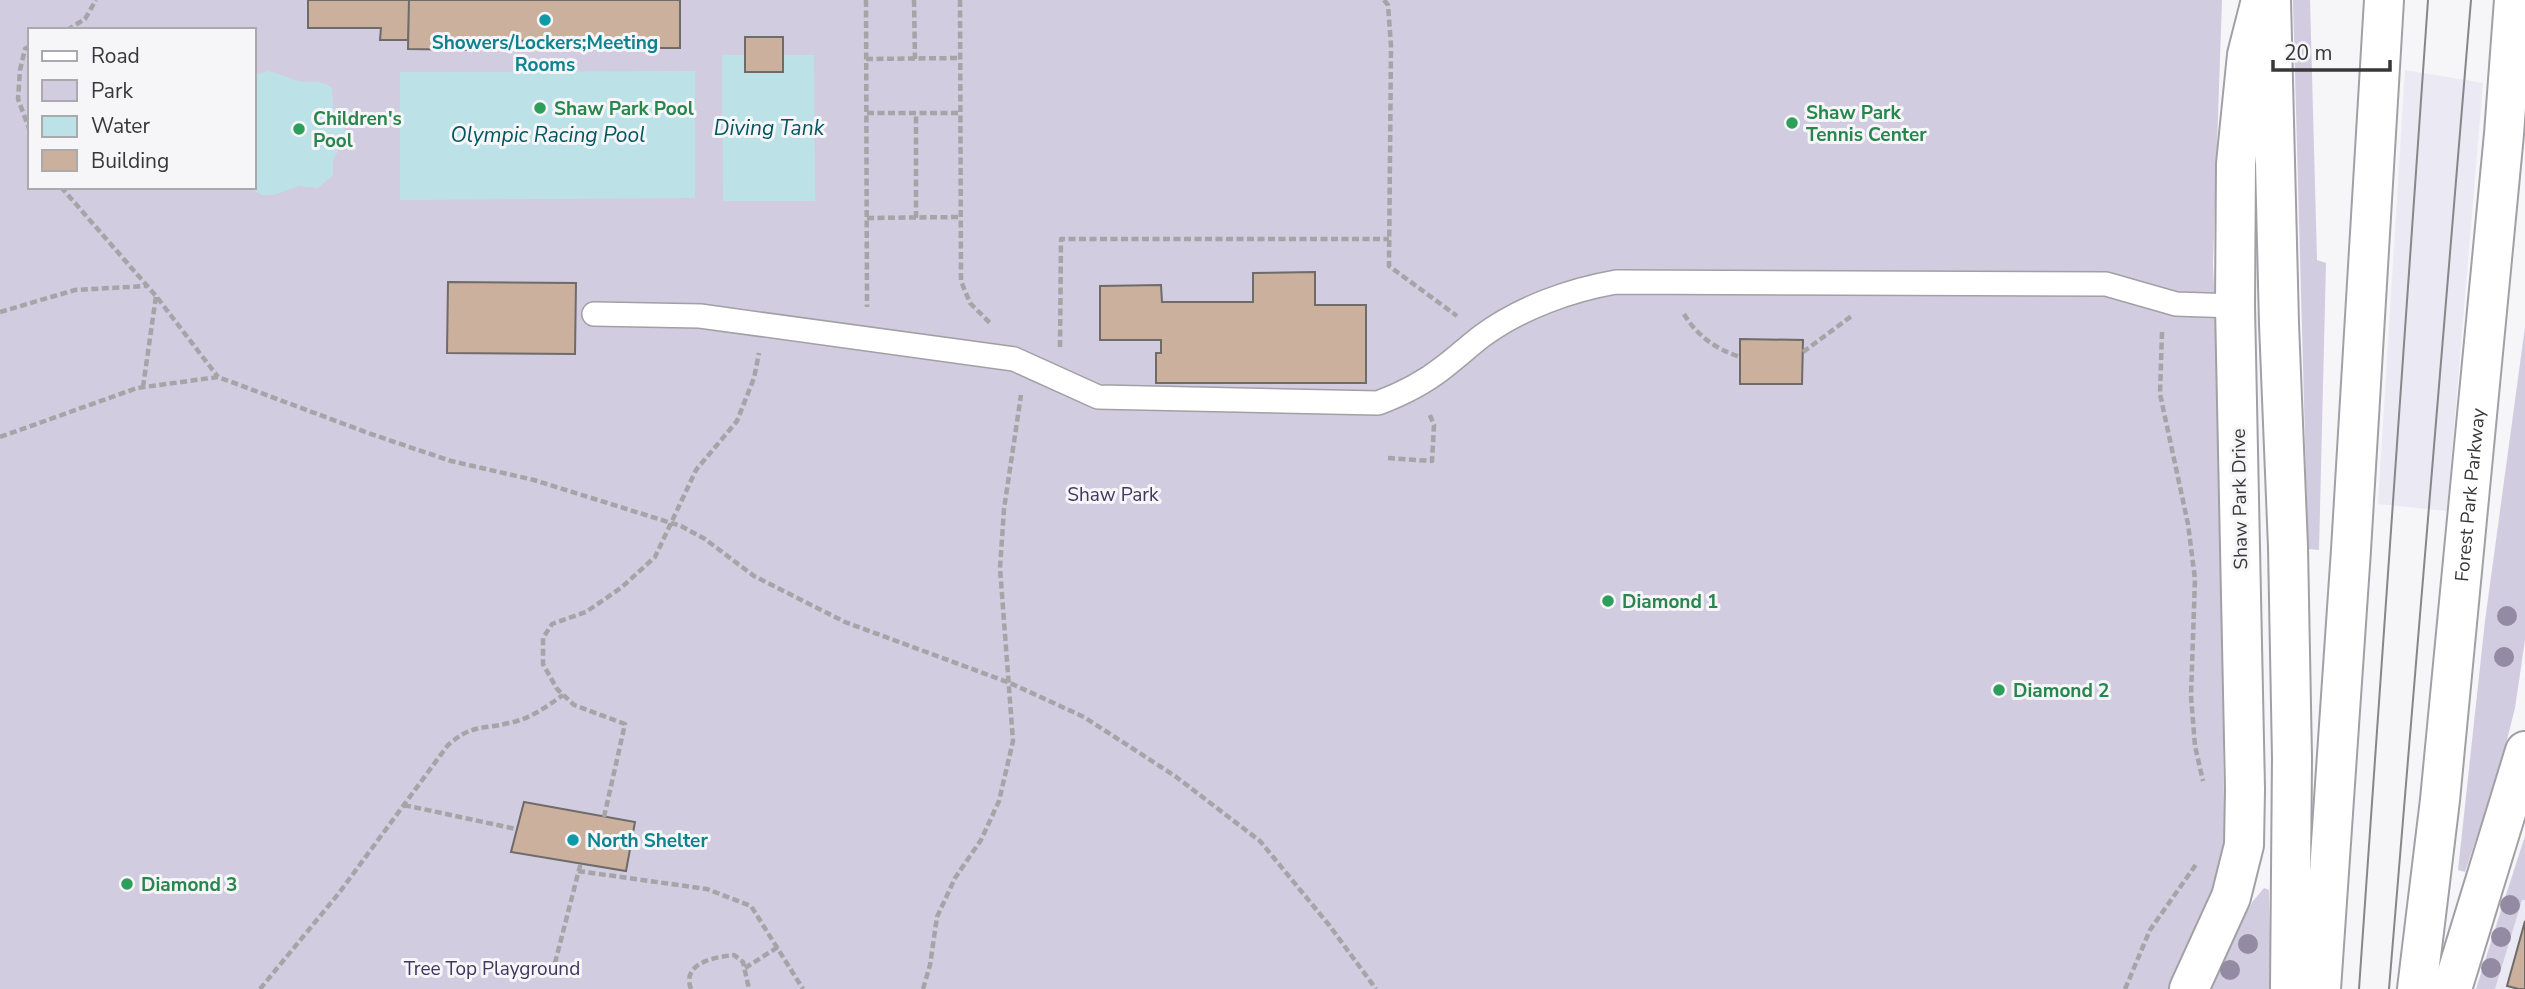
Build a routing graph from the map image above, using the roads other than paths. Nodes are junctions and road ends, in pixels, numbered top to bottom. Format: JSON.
{"nodes":[{"id":1,"x":2261,"y":0,"type":"edge"},
{"id":2,"x":2271,"y":0,"type":"edge"},
{"id":3,"x":2384,"y":0,"type":"edge"},
{"id":4,"x":2514,"y":0,"type":"edge"},
{"id":5,"x":2235,"y":306,"type":"junction"},
{"id":6,"x":594,"y":314,"type":"dead end"},
{"id":7,"x":2525,"y":751,"type":"edge"},
{"id":8,"x":2189,"y":989,"type":"edge"},
{"id":9,"x":2290,"y":989,"type":"edge"},
{"id":10,"x":2321,"y":989,"type":"edge"},
{"id":11,"x":2417,"y":989,"type":"edge"},
{"id":12,"x":2452,"y":989,"type":"edge"}],
"edges":[{"from":1,"to":5,"type":"main road","name":"Shaw Park Drive"},
{"from":2,"to":9,"type":"main road"},
{"from":3,"to":10,"type":"main road"},
{"from":4,"to":11,"type":"main road","name":"Forest Park Parkway"},
{"from":5,"to":6,"type":"lane"},
{"from":5,"to":8,"type":"main road","name":"Shaw Park Drive"},
{"from":7,"to":12,"type":"main road"}]}
